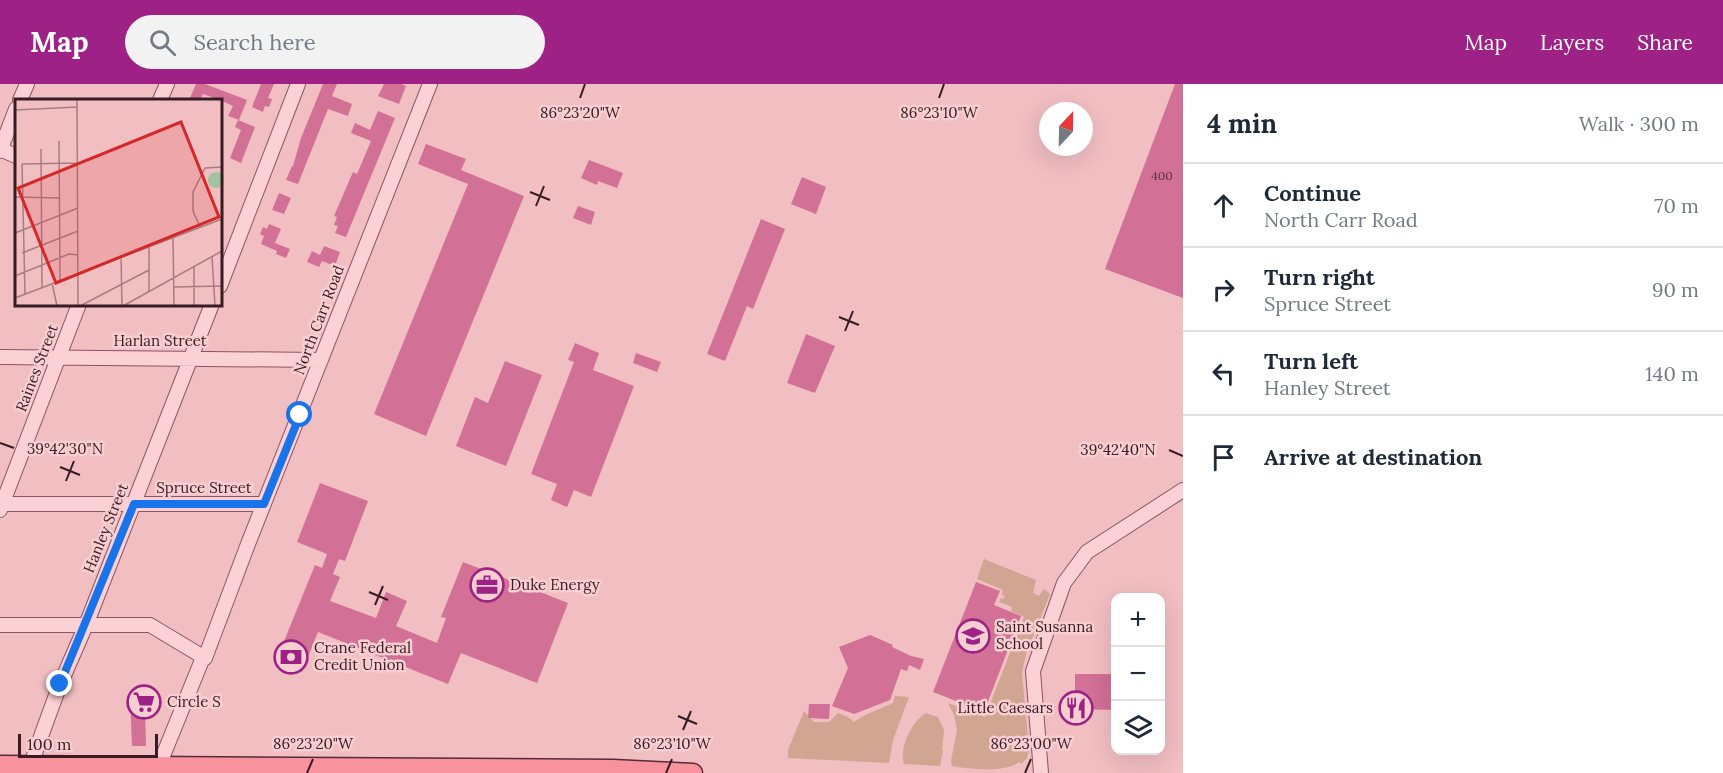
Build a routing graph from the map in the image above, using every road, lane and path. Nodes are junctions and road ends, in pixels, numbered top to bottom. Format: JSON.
{"nodes":[{"id":1,"x":27,"y":84,"type":"edge"},
{"id":2,"x":167,"y":84,"type":"edge"},
{"id":3,"x":298,"y":84,"type":"edge"},
{"id":4,"x":430,"y":84,"type":"edge"},
{"id":5,"x":20,"y":99,"type":"edge"},
{"id":6,"x":160,"y":99,"type":"edge"},
{"id":7,"x":15,"y":112,"type":"edge"},
{"id":8,"x":0,"y":150,"type":"edge"},
{"id":9,"x":15,"y":156,"type":"edge"},
{"id":10,"x":222,"y":250,"type":"edge"},
{"id":11,"x":234,"y":255,"type":"junction"},
{"id":12,"x":222,"y":282,"type":"edge"},
{"id":13,"x":78,"y":306,"type":"edge"},
{"id":14,"x":211,"y":306,"type":"edge"},
{"id":15,"x":0,"y":357,"type":"edge"},
{"id":16,"x":58,"y":357,"type":"junction"},
{"id":17,"x":190,"y":358,"type":"junction"},
{"id":18,"x":321,"y":360,"type":"junction"},
{"id":19,"x":1183,"y":490,"type":"edge"},
{"id":20,"x":134,"y":504,"type":"junction"},
{"id":21,"x":264,"y":504,"type":"junction"},
{"id":22,"x":1,"y":506,"type":"edge"},
{"id":23,"x":0,"y":625,"type":"edge"},
{"id":24,"x":86,"y":625,"type":"junction"},
{"id":25,"x":206,"y":658,"type":"junction"},
{"id":26,"x":31,"y":764,"type":"junction"},
{"id":27,"x":0,"y":765,"type":"edge"},
{"id":28,"x":157,"y":770,"type":"edge"},
{"id":29,"x":474,"y":771,"type":"edge"},
{"id":30,"x":671,"y":772,"type":"edge"},
{"id":31,"x":693,"y":773,"type":"edge"},
{"id":32,"x":1041,"y":773,"type":"edge"}],
"edges":[{"from":1,"to":5,"type":"street"},
{"from":2,"to":6,"type":"street"},
{"from":3,"to":11,"type":"street"},
{"from":4,"to":18,"type":"street","name":"North Carr Road"},
{"from":7,"to":8,"type":"street"},
{"from":8,"to":9,"type":"street"},
{"from":10,"to":11,"type":"street"},
{"from":11,"to":12,"type":"street"},
{"from":13,"to":16,"type":"street","name":"Raines Street"},
{"from":14,"to":17,"type":"street","name":"Hanley Street"},
{"from":15,"to":16,"type":"street","name":"Harlan Street"},
{"from":16,"to":17,"type":"street","name":"Harlan Street"},
{"from":16,"to":22,"type":"street","name":"Raines Street"},
{"from":17,"to":18,"type":"street","name":"Harlan Street"},
{"from":17,"to":20,"type":"street","name":"Hanley Street"},
{"from":18,"to":21,"type":"street","name":"North Carr Road"},
{"from":19,"to":32,"type":"street"},
{"from":20,"to":21,"type":"street","name":"Spruce Street"},
{"from":20,"to":22,"type":"street","name":"Spruce Street"},
{"from":20,"to":24,"type":"street","name":"Hanley Street"},
{"from":21,"to":25,"type":"street","name":"North Carr Road"},
{"from":23,"to":24,"type":"street"},
{"from":24,"to":25,"type":"street"},
{"from":24,"to":26,"type":"street","name":"Hanley Street"},
{"from":25,"to":28,"type":"street","name":"North Carr Road"},
{"from":26,"to":27,"type":"main road"},
{"from":26,"to":28,"type":"main road"},
{"from":28,"to":29,"type":"main road"},
{"from":29,"to":30,"type":"main road"},
{"from":30,"to":31,"type":"main road"}]}
